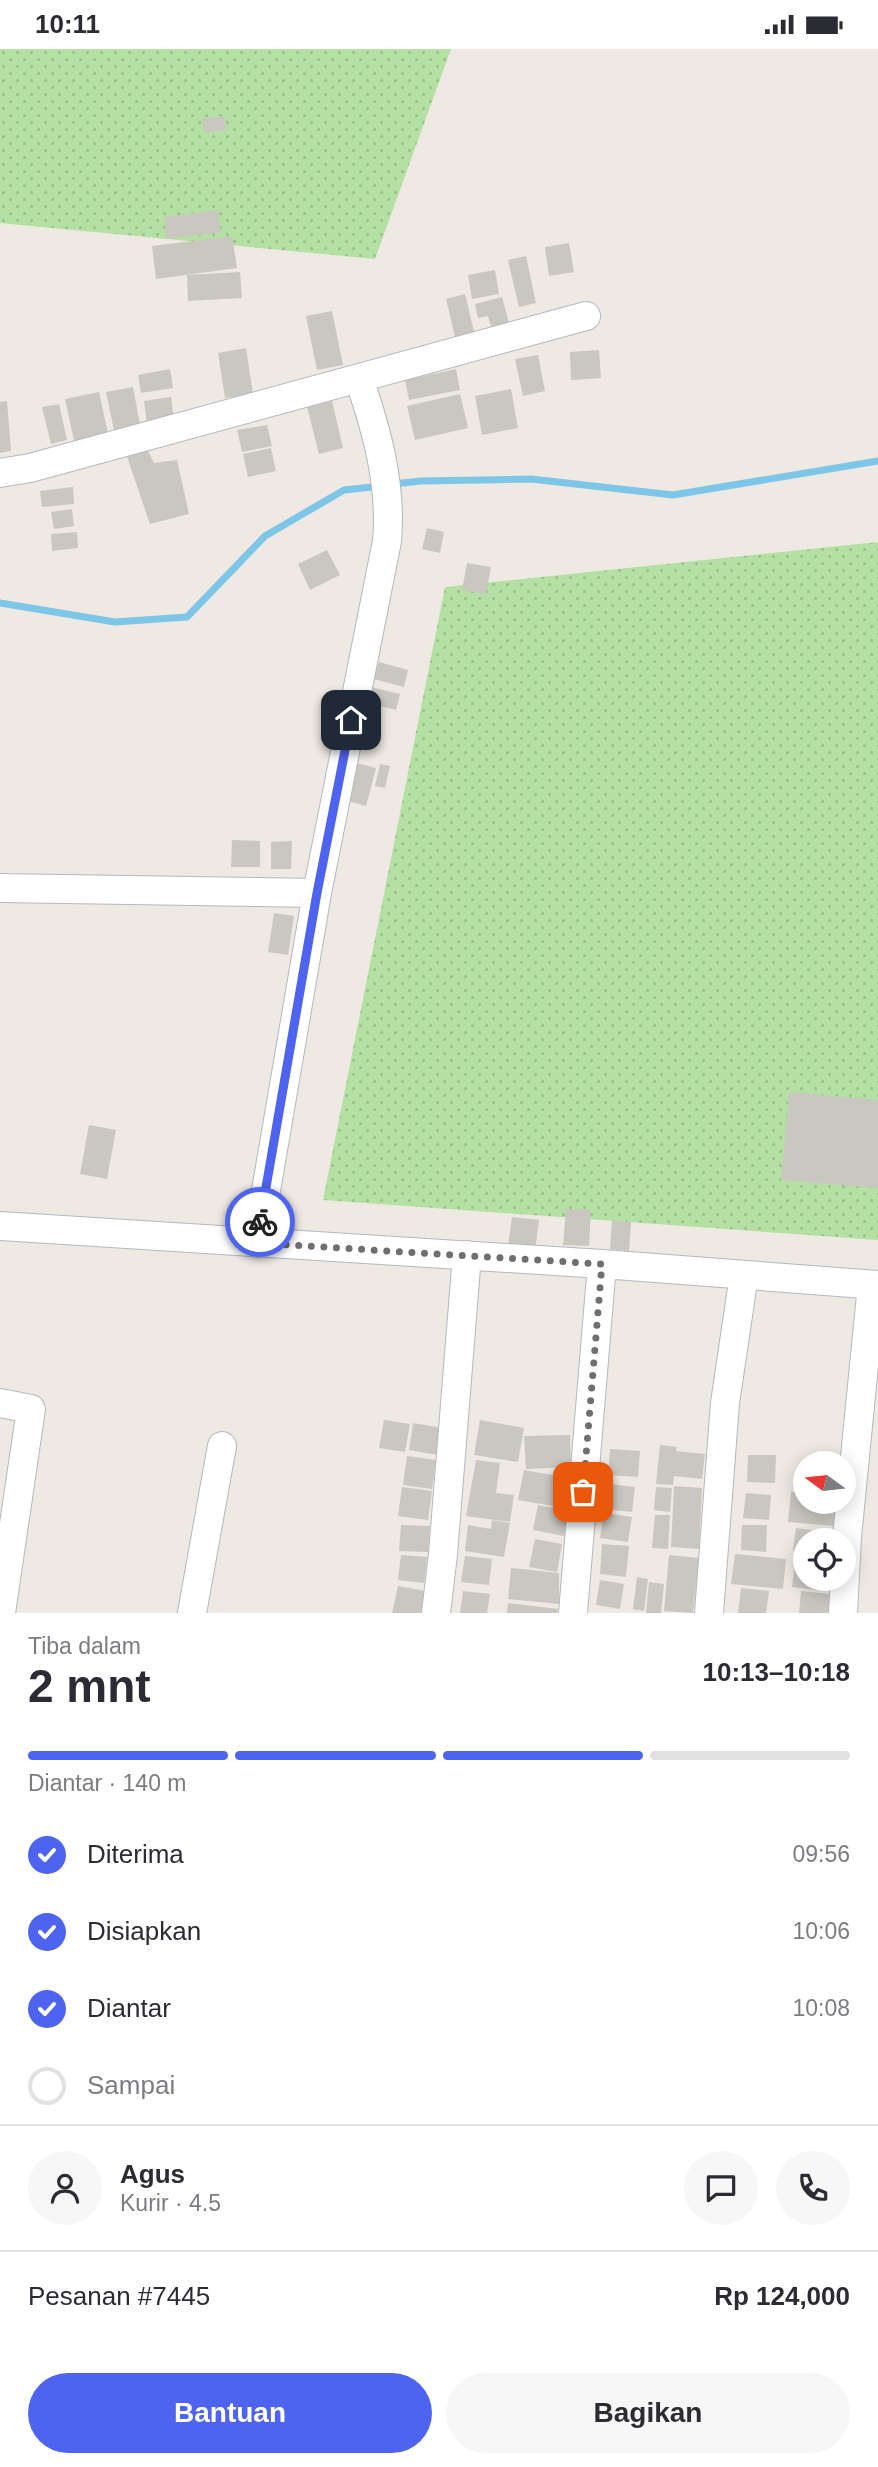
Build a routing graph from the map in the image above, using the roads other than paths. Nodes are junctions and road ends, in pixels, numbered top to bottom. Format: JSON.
{"nodes":[{"id":1,"x":586,"y":316,"type":"dead end"},
{"id":2,"x":359,"y":379,"type":"junction"},
{"id":3,"x":0,"y":473,"type":"edge"},
{"id":4,"x":0,"y":888,"type":"edge"},
{"id":5,"x":317,"y":893,"type":"junction"},
{"id":6,"x":0,"y":1226,"type":"edge"},
{"id":7,"x":257,"y":1243,"type":"junction"},
{"id":8,"x":467,"y":1255,"type":"junction"},
{"id":9,"x":602,"y":1264,"type":"junction"},
{"id":10,"x":744,"y":1275,"type":"junction"},
{"id":11,"x":875,"y":1285,"type":"edge"},
{"id":12,"x":0,"y":1403,"type":"edge"},
{"id":13,"x":222,"y":1446,"type":"dead end"},
{"id":14,"x":1,"y":1613,"type":"edge"},
{"id":15,"x":192,"y":1613,"type":"edge"},
{"id":16,"x":436,"y":1613,"type":"edge"},
{"id":17,"x":573,"y":1613,"type":"edge"},
{"id":18,"x":709,"y":1613,"type":"edge"},
{"id":19,"x":843,"y":1613,"type":"edge"}],
"edges":[{"from":1,"to":2,"type":"street"},
{"from":2,"to":3,"type":"street"},
{"from":2,"to":5,"type":"street"},
{"from":4,"to":5,"type":"street"},
{"from":5,"to":7,"type":"street"},
{"from":6,"to":7,"type":"street"},
{"from":7,"to":8,"type":"street"},
{"from":8,"to":9,"type":"street"},
{"from":8,"to":16,"type":"street"},
{"from":9,"to":10,"type":"street"},
{"from":9,"to":17,"type":"street"},
{"from":10,"to":11,"type":"street"},
{"from":10,"to":18,"type":"street"},
{"from":11,"to":19,"type":"street"},
{"from":12,"to":14,"type":"street"},
{"from":13,"to":15,"type":"street"}]}
